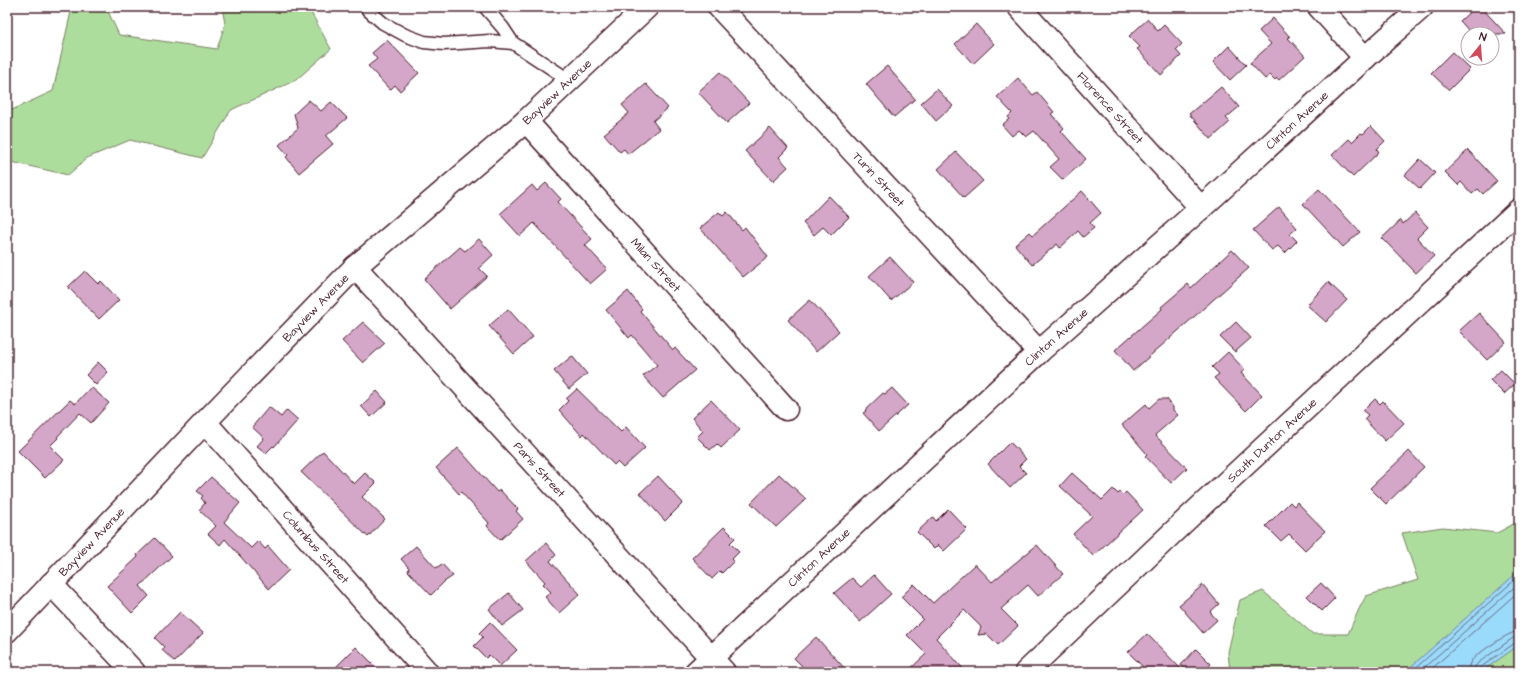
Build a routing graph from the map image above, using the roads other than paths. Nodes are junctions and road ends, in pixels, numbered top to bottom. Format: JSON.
{"nodes":[{"id":1,"x":366,"y":7,"type":"edge"},
{"id":2,"x":485,"y":7,"type":"edge"},
{"id":3,"x":647,"y":7,"type":"edge"},
{"id":4,"x":719,"y":7,"type":"edge"},
{"id":5,"x":1019,"y":7,"type":"edge"},
{"id":6,"x":1319,"y":7,"type":"edge"},
{"id":7,"x":1422,"y":7,"type":"edge"},
{"id":8,"x":513,"y":43,"type":"junction"},
{"id":9,"x":1365,"y":58,"type":"junction"},
{"id":10,"x":569,"y":80,"type":"junction"},
{"id":11,"x":526,"y":121,"type":"junction"},
{"id":12,"x":1201,"y":208,"type":"junction"},
{"id":13,"x":1519,"y":210,"type":"edge"},
{"id":14,"x":355,"y":267,"type":"junction"},
{"id":15,"x":1039,"y":352,"type":"junction"},
{"id":16,"x":786,"y":409,"type":"dead end"},
{"id":17,"x":205,"y":422,"type":"junction"},
{"id":18,"x":51,"y":584,"type":"junction"},
{"id":19,"x":7,"y":631,"type":"edge"},
{"id":20,"x":710,"y":667,"type":"edge"},
{"id":21,"x":134,"y":672,"type":"edge"},
{"id":22,"x":427,"y":672,"type":"edge"},
{"id":23,"x":1026,"y":672,"type":"edge"}],
"edges":[{"from":1,"to":8,"type":"lane"},
{"from":2,"to":8,"type":"lane"},
{"from":3,"to":10,"type":"street","name":"Bayview Avenue"},
{"from":4,"to":15,"type":"street","name":"Turin Street"},
{"from":5,"to":12,"type":"street","name":"Florence Street"},
{"from":6,"to":9,"type":"street"},
{"from":7,"to":9,"type":"street","name":"Clinton Avenue"},
{"from":8,"to":10,"type":"lane"},
{"from":9,"to":12,"type":"street","name":"Clinton Avenue"},
{"from":10,"to":11,"type":"street","name":"Bayview Avenue"},
{"from":11,"to":14,"type":"street","name":"Bayview Avenue"},
{"from":11,"to":16,"type":"street","name":"Milan Street"},
{"from":12,"to":15,"type":"street","name":"Clinton Avenue"},
{"from":13,"to":23,"type":"street","name":"South Dunton Avenue"},
{"from":14,"to":17,"type":"street","name":"Bayview Avenue"},
{"from":14,"to":20,"type":"street","name":"Paris Street"},
{"from":15,"to":20,"type":"street","name":"Clinton Avenue"},
{"from":17,"to":18,"type":"street","name":"Bayview Avenue"},
{"from":17,"to":22,"type":"street","name":"Columbus Street"},
{"from":18,"to":19,"type":"street","name":"Bayview Avenue"},
{"from":18,"to":21,"type":"street"}]}
